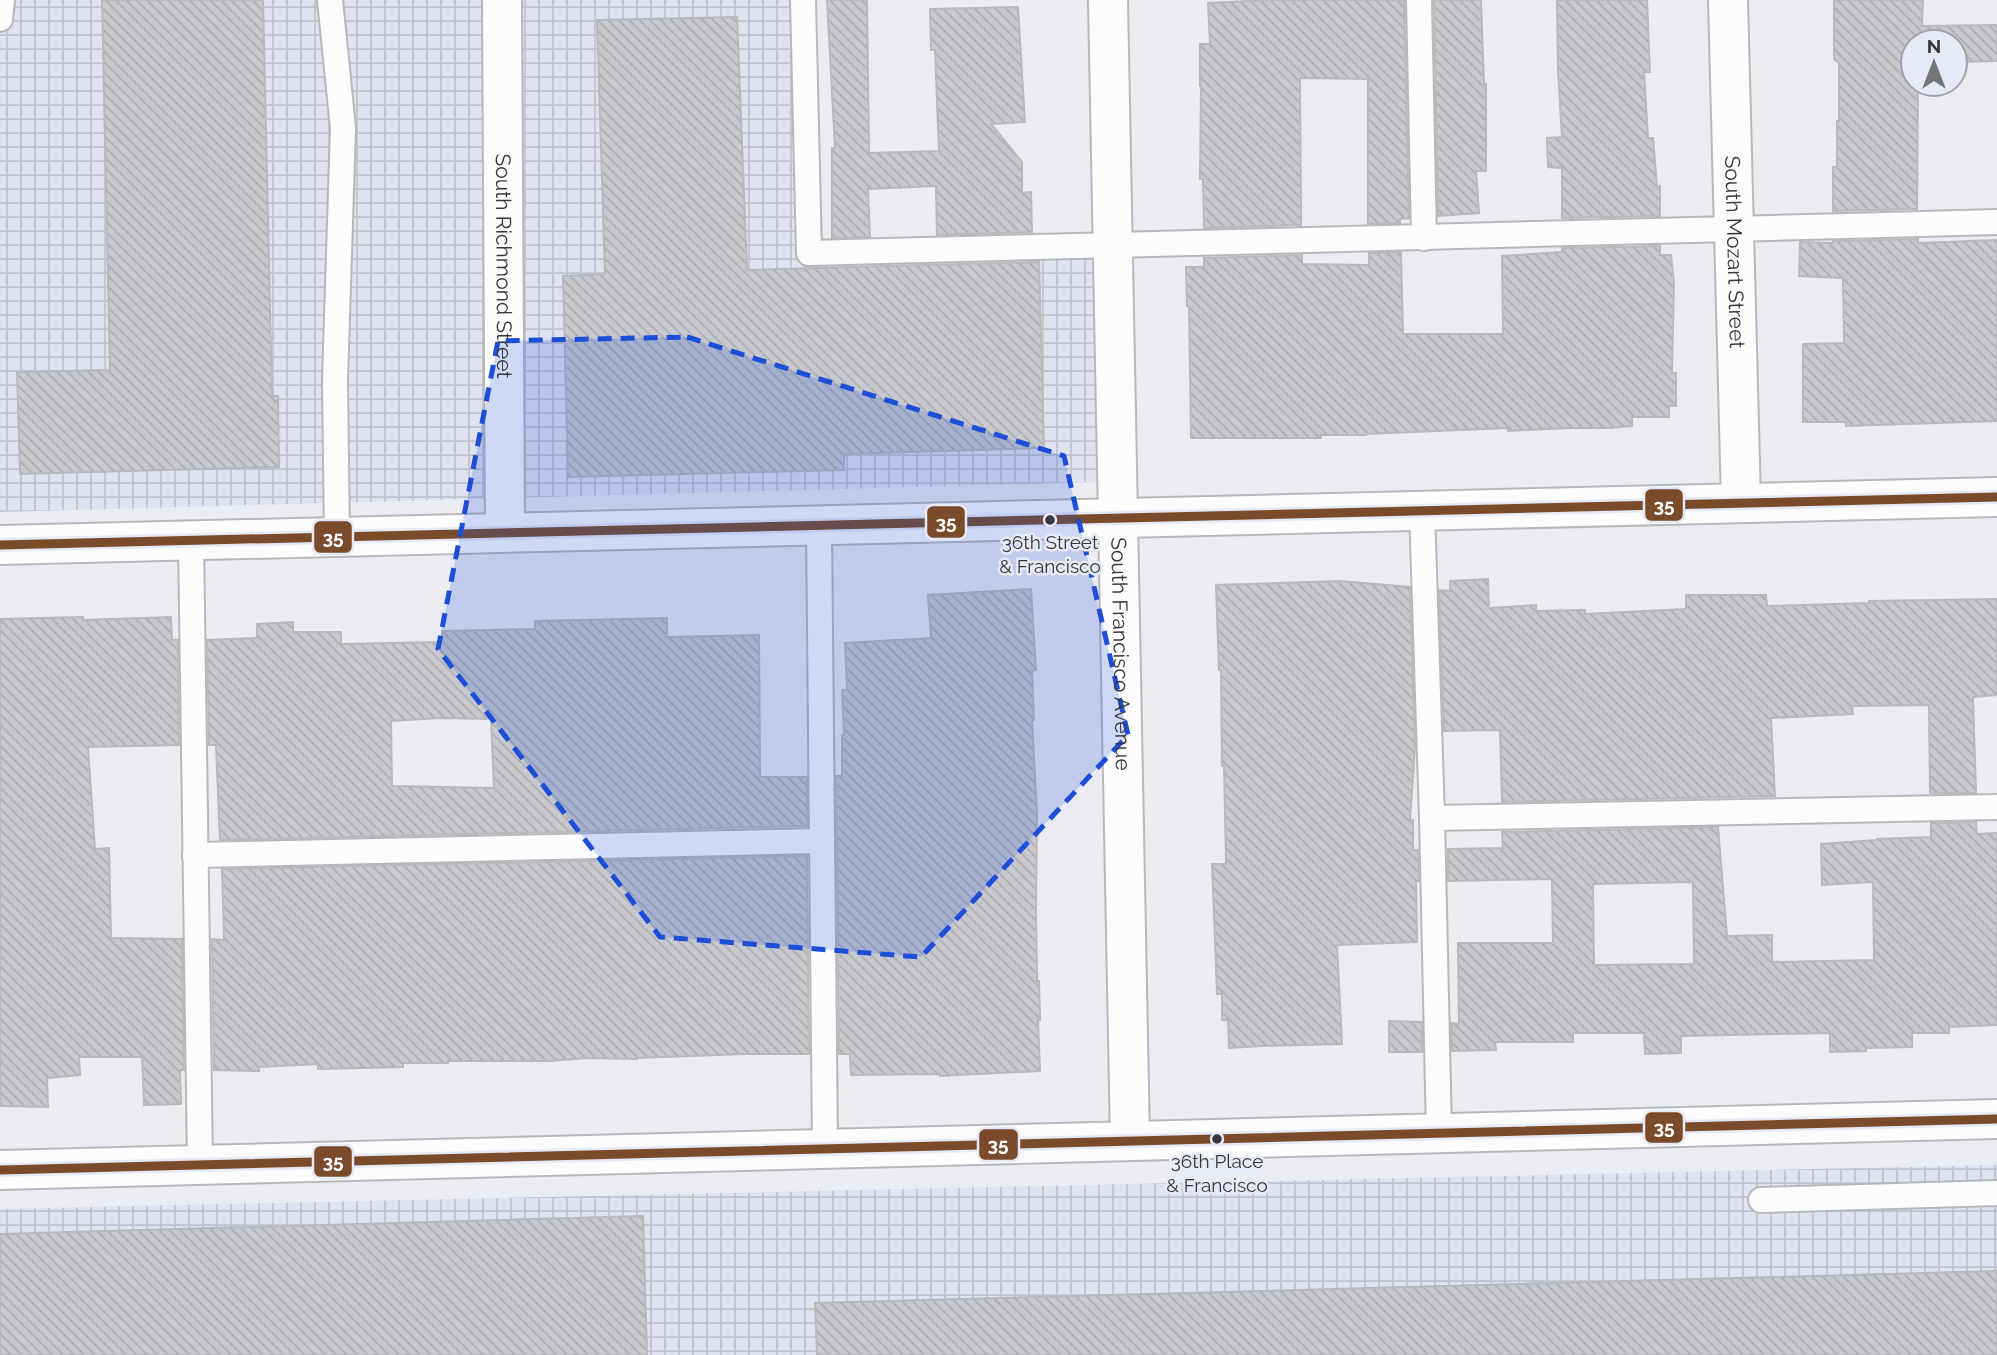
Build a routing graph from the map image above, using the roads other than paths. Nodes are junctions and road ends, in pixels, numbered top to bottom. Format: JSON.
{"nodes":[{"id":1,"x":2,"y":0,"type":"edge"},
{"id":2,"x":330,"y":0,"type":"edge"},
{"id":3,"x":502,"y":0,"type":"edge"},
{"id":4,"x":803,"y":0,"type":"edge"},
{"id":5,"x":1108,"y":0,"type":"edge"},
{"id":6,"x":1419,"y":0,"type":"edge"},
{"id":7,"x":1728,"y":0,"type":"edge"},
{"id":8,"x":0,"y":19,"type":"edge"},
{"id":9,"x":1997,"y":222,"type":"edge"},
{"id":10,"x":1734,"y":230,"type":"junction"},
{"id":11,"x":1424,"y":238,"type":"junction"},
{"id":12,"x":1113,"y":247,"type":"junction"},
{"id":13,"x":1997,"y":496,"type":"edge"},
{"id":14,"x":1741,"y":502,"type":"junction"},
{"id":15,"x":1422,"y":510,"type":"junction"},
{"id":16,"x":1118,"y":516,"type":"junction"},
{"id":17,"x":819,"y":524,"type":"junction"},
{"id":18,"x":505,"y":532,"type":"junction"},
{"id":19,"x":337,"y":536,"type":"junction"},
{"id":20,"x":191,"y":540,"type":"junction"},
{"id":21,"x":0,"y":545,"type":"edge"},
{"id":22,"x":1997,"y":807,"type":"edge"},
{"id":23,"x":1432,"y":818,"type":"junction"},
{"id":24,"x":821,"y":842,"type":"junction"},
{"id":25,"x":195,"y":855,"type":"junction"},
{"id":26,"x":1997,"y":1119,"type":"edge"},
{"id":27,"x":1439,"y":1133,"type":"junction"},
{"id":28,"x":1130,"y":1141,"type":"junction"},
{"id":29,"x":824,"y":1149,"type":"junction"},
{"id":30,"x":201,"y":1165,"type":"junction"},
{"id":31,"x":0,"y":1170,"type":"edge"},
{"id":32,"x":1997,"y":1193,"type":"edge"},
{"id":33,"x":1761,"y":1200,"type":"dead end"}],
"edges":[{"from":1,"to":8,"type":"lane"},
{"from":2,"to":19,"type":"lane"},
{"from":3,"to":18,"type":"street","name":"South Richmond Street"},
{"from":4,"to":12,"type":"lane"},
{"from":5,"to":12,"type":"street","name":"South Francisco Avenue"},
{"from":6,"to":11,"type":"lane"},
{"from":7,"to":10,"type":"street","name":"South Mozart Street"},
{"from":9,"to":10,"type":"lane"},
{"from":10,"to":11,"type":"lane"},
{"from":10,"to":14,"type":"street","name":"South Mozart Street"},
{"from":11,"to":12,"type":"lane"},
{"from":12,"to":16,"type":"street","name":"South Francisco Avenue"},
{"from":13,"to":14,"type":"street"},
{"from":14,"to":15,"type":"street"},
{"from":15,"to":16,"type":"street"},
{"from":15,"to":23,"type":"lane"},
{"from":16,"to":17,"type":"street"},
{"from":16,"to":28,"type":"street","name":"South Francisco Avenue"},
{"from":17,"to":18,"type":"street"},
{"from":17,"to":24,"type":"lane"},
{"from":18,"to":19,"type":"street"},
{"from":19,"to":20,"type":"street"},
{"from":20,"to":21,"type":"street"},
{"from":20,"to":25,"type":"lane"},
{"from":22,"to":23,"type":"lane"},
{"from":23,"to":27,"type":"lane"},
{"from":24,"to":25,"type":"lane"},
{"from":24,"to":29,"type":"lane"},
{"from":25,"to":30,"type":"lane"},
{"from":26,"to":27,"type":"street"},
{"from":27,"to":28,"type":"street"},
{"from":28,"to":29,"type":"street"},
{"from":29,"to":30,"type":"street"},
{"from":30,"to":31,"type":"street"},
{"from":32,"to":33,"type":"lane"}]}
